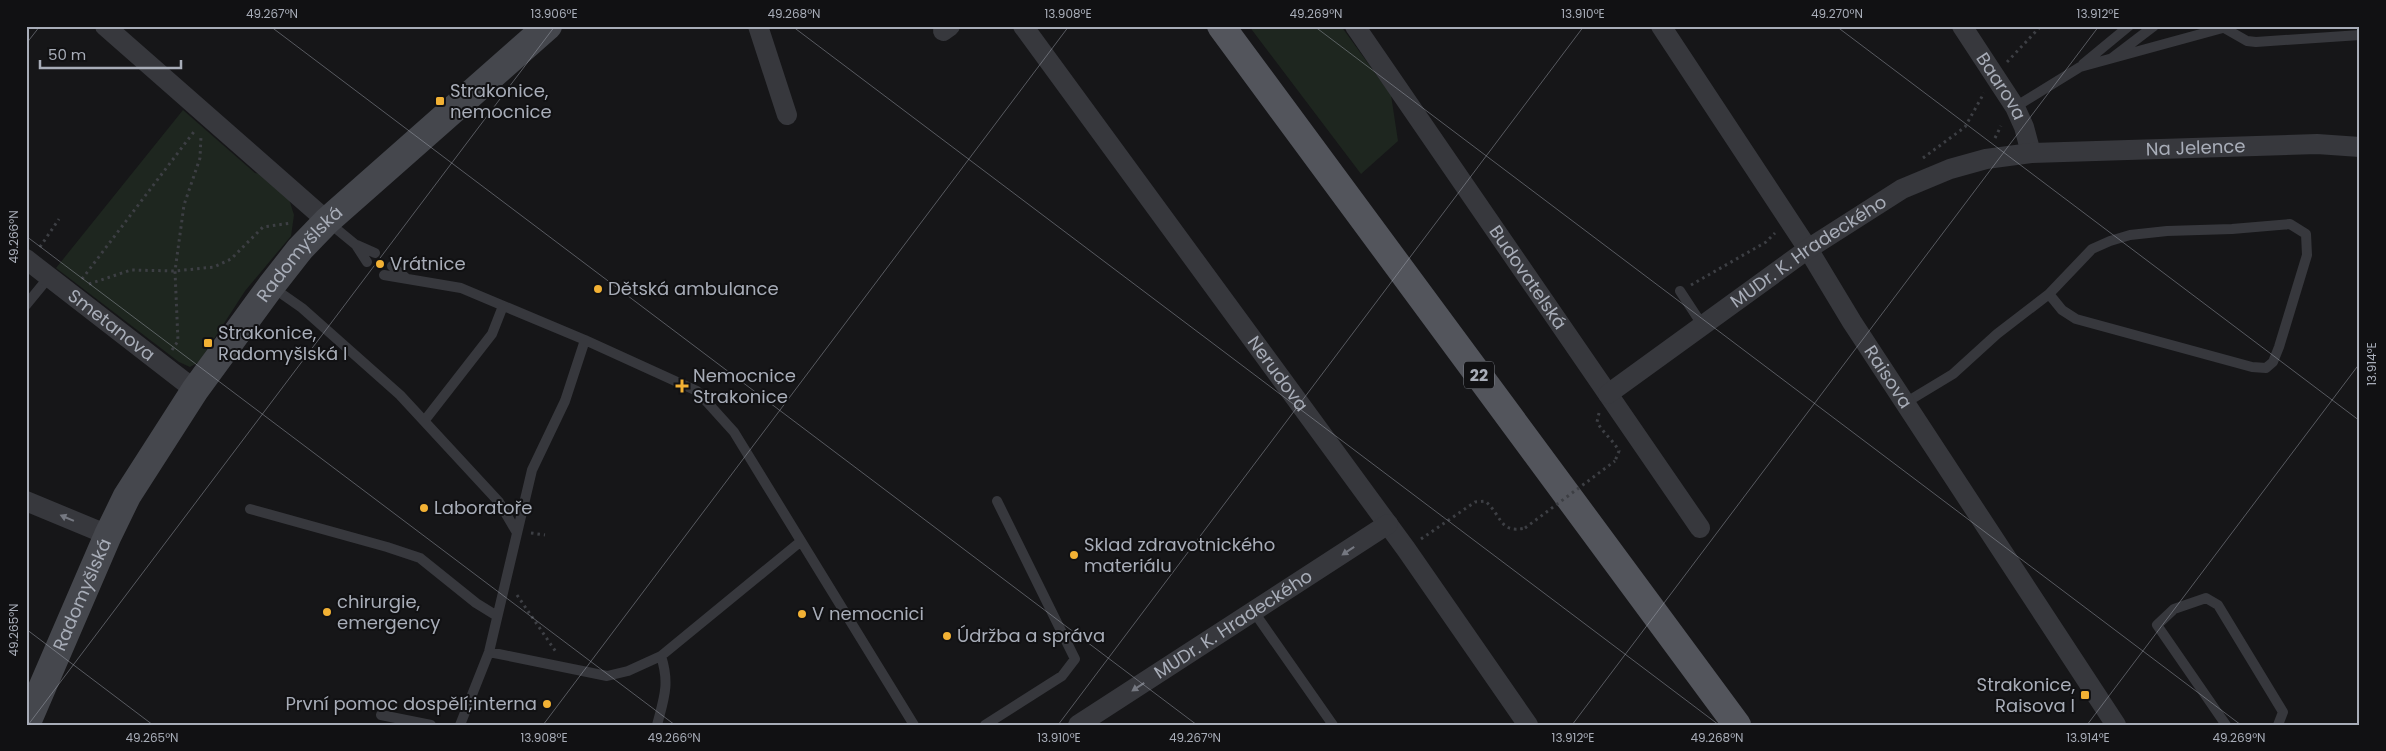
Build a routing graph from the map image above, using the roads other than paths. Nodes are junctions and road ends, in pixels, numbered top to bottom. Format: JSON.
{"nodes":[{"id":1,"x":105,"y":26,"type":"edge"},
{"id":2,"x":548,"y":26,"type":"edge"},
{"id":3,"x":758,"y":26,"type":"edge"},
{"id":4,"x":1023,"y":26,"type":"edge"},
{"id":5,"x":1221,"y":26,"type":"edge"},
{"id":6,"x":1355,"y":26,"type":"edge"},
{"id":7,"x":1661,"y":26,"type":"edge"},
{"id":8,"x":1962,"y":26,"type":"edge"},
{"id":9,"x":2130,"y":26,"type":"edge"},
{"id":10,"x":2154,"y":26,"type":"edge"},
{"id":11,"x":2228,"y":27,"type":"edge"},
{"id":12,"x":2360,"y":36,"type":"edge"},
{"id":13,"x":2110,"y":60,"type":"junction"},
{"id":14,"x":2080,"y":67,"type":"junction"},
{"id":15,"x":2015,"y":108,"type":"junction"},
{"id":16,"x":787,"y":115,"type":"dead end"},
{"id":17,"x":2360,"y":147,"type":"edge"},
{"id":18,"x":2031,"y":153,"type":"junction"},
{"id":19,"x":327,"y":221,"type":"junction"},
{"id":20,"x":356,"y":245,"type":"junction"},
{"id":21,"x":1808,"y":249,"type":"junction"},
{"id":22,"x":35,"y":252,"type":"edge"},
{"id":23,"x":375,"y":253,"type":"dead end"},
{"id":24,"x":368,"y":262,"type":"dead end"},
{"id":25,"x":392,"y":266,"type":"dead end"},
{"id":26,"x":384,"y":275,"type":"dead end"},
{"id":27,"x":49,"y":277,"type":"junction"},
{"id":28,"x":407,"y":279,"type":"junction"},
{"id":29,"x":271,"y":286,"type":"junction"},
{"id":30,"x":1680,"y":291,"type":"road end"},
{"id":31,"x":2049,"y":294,"type":"junction"},
{"id":32,"x":26,"y":305,"type":"edge"},
{"id":33,"x":504,"y":306,"type":"junction"},
{"id":34,"x":1702,"y":326,"type":"junction"},
{"id":35,"x":585,"y":340,"type":"junction"},
{"id":36,"x":195,"y":390,"type":"junction"},
{"id":37,"x":1608,"y":394,"type":"junction"},
{"id":38,"x":1905,"y":404,"type":"junction"},
{"id":39,"x":424,"y":420,"type":"junction"},
{"id":40,"x":26,"y":500,"type":"edge"},
{"id":41,"x":997,"y":501,"type":"dead end"},
{"id":42,"x":250,"y":510,"type":"dead end"},
{"id":43,"x":1388,"y":524,"type":"junction"},
{"id":44,"x":1700,"y":528,"type":"dead end"},
{"id":45,"x":516,"y":530,"type":"junction"},
{"id":46,"x":108,"y":535,"type":"junction"},
{"id":47,"x":800,"y":542,"type":"junction"},
{"id":48,"x":1254,"y":612,"type":"junction"},
{"id":49,"x":497,"y":616,"type":"junction"},
{"id":50,"x":489,"y":652,"type":"junction"},
{"id":51,"x":661,"y":656,"type":"junction"},
{"id":52,"x":28,"y":715,"type":"edge"},
{"id":53,"x":381,"y":715,"type":"dead end"},
{"id":54,"x":1091,"y":721,"type":"edge"},
{"id":55,"x":431,"y":725,"type":"edge"},
{"id":56,"x":460,"y":725,"type":"edge"},
{"id":57,"x":657,"y":725,"type":"edge"},
{"id":58,"x":914,"y":725,"type":"edge"},
{"id":59,"x":985,"y":725,"type":"edge"},
{"id":60,"x":1333,"y":725,"type":"edge"},
{"id":61,"x":1528,"y":725,"type":"edge"},
{"id":62,"x":1737,"y":725,"type":"edge"},
{"id":63,"x":2116,"y":725,"type":"edge"},
{"id":64,"x":2226,"y":725,"type":"edge"},
{"id":65,"x":2278,"y":725,"type":"edge"}],
"edges":[{"from":1,"to":19,"type":"street"},
{"from":2,"to":19,"type":"street","name":"Radomyšlská"},
{"from":3,"to":16,"type":"street"},
{"from":4,"to":43,"type":"street","name":"Nerudova"},
{"from":5,"to":62,"type":"main road","number":"22"},
{"from":6,"to":37,"type":"street","name":"Budovatelská"},
{"from":7,"to":21,"type":"street","name":"Raisova"},
{"from":8,"to":15,"type":"street","name":"Baarova"},
{"from":9,"to":14,"type":"lane"},
{"from":10,"to":13,"type":"lane"},
{"from":11,"to":12,"type":"lane"},
{"from":11,"to":13,"type":"lane"},
{"from":13,"to":14,"type":"lane"},
{"from":14,"to":15,"type":"lane"},
{"from":15,"to":18,"type":"street","name":"Baarova"},
{"from":17,"to":18,"type":"street","name":"Na Jelence"},
{"from":18,"to":21,"type":"street","name":"MUDr. K. Hradeckého"},
{"from":19,"to":20,"type":"lane"},
{"from":19,"to":29,"type":"street","name":"Radomyšlská"},
{"from":20,"to":23,"type":"lane"},
{"from":20,"to":24,"type":"lane"},
{"from":21,"to":34,"type":"street","name":"MUDr. K. Hradeckého"},
{"from":21,"to":38,"type":"street","name":"Raisova"},
{"from":22,"to":27,"type":"street","name":"Smetanova"},
{"from":25,"to":28,"type":"lane"},
{"from":26,"to":28,"type":"lane"},
{"from":27,"to":32,"type":"lane"},
{"from":27,"to":36,"type":"street","name":"Smetanova"},
{"from":28,"to":33,"type":"lane"},
{"from":29,"to":36,"type":"street","name":"Radomyšlská"},
{"from":29,"to":39,"type":"lane"},
{"from":30,"to":34,"type":"lane"},
{"from":31,"to":31,"type":"lane"},
{"from":31,"to":38,"type":"lane"},
{"from":33,"to":35,"type":"lane"},
{"from":33,"to":39,"type":"lane"},
{"from":34,"to":37,"type":"street","name":"MUDr. K. Hradeckého"},
{"from":35,"to":45,"type":"lane"},
{"from":35,"to":47,"type":"lane"},
{"from":36,"to":46,"type":"street","name":"Radomyšlská"},
{"from":37,"to":44,"type":"street","name":"Budovatelská"},
{"from":38,"to":63,"type":"street","name":"Raisova"},
{"from":39,"to":45,"type":"lane"},
{"from":46,"to":40,"type":"street","one_way":true},
{"from":41,"to":59,"type":"lane"},
{"from":42,"to":49,"type":"lane"},
{"from":43,"to":48,"type":"street","name":"MUDr. K. Hradeckého","one_way":true},
{"from":43,"to":61,"type":"street","name":"Nerudova"},
{"from":45,"to":49,"type":"lane"},
{"from":46,"to":52,"type":"street","name":"Radomyšlská"},
{"from":47,"to":51,"type":"lane"},
{"from":47,"to":58,"type":"lane"},
{"from":48,"to":54,"type":"street","name":"MUDr. K. Hradeckého","one_way":true},
{"from":48,"to":60,"type":"lane"},
{"from":49,"to":50,"type":"lane"},
{"from":50,"to":51,"type":"lane"},
{"from":50,"to":56,"type":"lane"},
{"from":51,"to":57,"type":"lane"},
{"from":53,"to":55,"type":"lane"},
{"from":64,"to":65,"type":"lane"}]}
